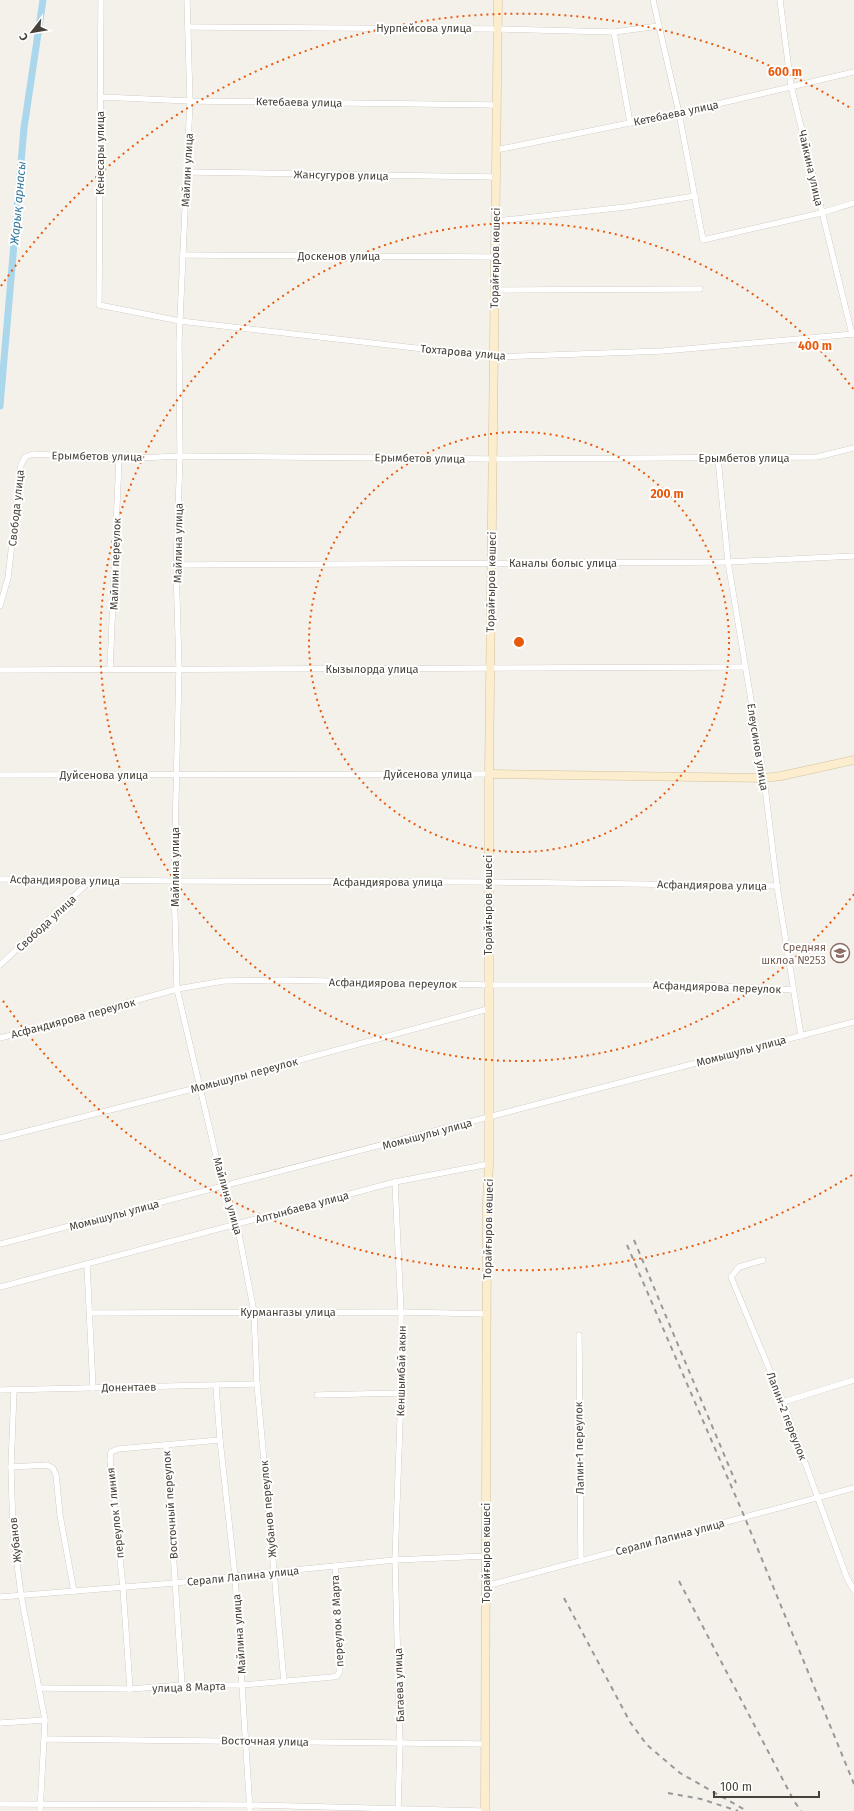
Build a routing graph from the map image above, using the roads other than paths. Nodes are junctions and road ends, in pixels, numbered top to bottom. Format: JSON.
{"nodes":[{"id":1,"x":101,"y":0,"type":"edge"},
{"id":2,"x":187,"y":0,"type":"edge"},
{"id":3,"x":498,"y":0,"type":"edge"},
{"id":4,"x":653,"y":0,"type":"edge"},
{"id":5,"x":780,"y":0,"type":"edge"},
{"id":6,"x":659,"y":26,"type":"junction"},
{"id":7,"x":188,"y":27,"type":"junction"},
{"id":8,"x":498,"y":29,"type":"junction"},
{"id":9,"x":614,"y":32,"type":"junction"},
{"id":10,"x":854,"y":72,"type":"edge"},
{"id":11,"x":791,"y":86,"type":"junction"},
{"id":12,"x":101,"y":96,"type":"junction"},
{"id":13,"x":190,"y":101,"type":"junction"},
{"id":14,"x":497,"y":104,"type":"junction"},
{"id":15,"x":679,"y":113,"type":"junction"},
{"id":16,"x":630,"y":123,"type":"junction"},
{"id":17,"x":496,"y":150,"type":"junction"},
{"id":18,"x":187,"y":172,"type":"junction"},
{"id":19,"x":496,"y":177,"type":"junction"},
{"id":20,"x":695,"y":196,"type":"junction"},
{"id":21,"x":854,"y":203,"type":"edge"},
{"id":22,"x":821,"y":213,"type":"junction"},
{"id":23,"x":496,"y":221,"type":"junction"},
{"id":24,"x":183,"y":255,"type":"junction"},
{"id":25,"x":495,"y":258,"type":"junction"},
{"id":26,"x":700,"y":289,"type":"dead end"},
{"id":27,"x":495,"y":290,"type":"junction"},
{"id":28,"x":99,"y":305,"type":"joint"},
{"id":29,"x":180,"y":321,"type":"junction"},
{"id":30,"x":853,"y":334,"type":"edge"},
{"id":31,"x":179,"y":341,"type":"joint"},
{"id":32,"x":494,"y":357,"type":"junction"},
{"id":33,"x":854,"y":448,"type":"edge"},
{"id":34,"x":180,"y":456,"type":"junction"},
{"id":35,"x":25,"y":457,"type":"joint"},
{"id":36,"x":718,"y":458,"type":"junction"},
{"id":37,"x":119,"y":459,"type":"junction"},
{"id":38,"x":493,"y":459,"type":"junction"},
{"id":39,"x":854,"y":556,"type":"edge"},
{"id":40,"x":728,"y":562,"type":"junction"},
{"id":41,"x":492,"y":564,"type":"junction"},
{"id":42,"x":176,"y":565,"type":"junction"},
{"id":43,"x":0,"y":606,"type":"edge"},
{"id":44,"x":745,"y":667,"type":"junction"},
{"id":45,"x":179,"y":668,"type":"junction"},
{"id":46,"x":110,"y":669,"type":"junction"},
{"id":47,"x":490,"y":669,"type":"junction"},
{"id":48,"x":0,"y":670,"type":"edge"},
{"id":49,"x":854,"y":760,"type":"edge"},
{"id":50,"x":489,"y":774,"type":"junction"},
{"id":51,"x":0,"y":775,"type":"edge"},
{"id":52,"x":176,"y":775,"type":"junction"},
{"id":53,"x":764,"y":778,"type":"junction"},
{"id":54,"x":0,"y":879,"type":"edge"},
{"id":55,"x":92,"y":880,"type":"junction"},
{"id":56,"x":174,"y":881,"type":"junction"},
{"id":57,"x":489,"y":882,"type":"junction"},
{"id":58,"x":777,"y":886,"type":"junction"},
{"id":59,"x":0,"y":965,"type":"edge"},
{"id":60,"x":488,"y":985,"type":"junction"},
{"id":61,"x":177,"y":989,"type":"junction"},
{"id":62,"x":793,"y":990,"type":"junction"},
{"id":63,"x":488,"y":1008,"type":"junction"},
{"id":64,"x":854,"y":1022,"type":"edge"},
{"id":65,"x":801,"y":1036,"type":"junction"},
{"id":66,"x":0,"y":1038,"type":"edge"},
{"id":67,"x":200,"y":1087,"type":"junction"},
{"id":68,"x":488,"y":1118,"type":"junction"},
{"id":69,"x":0,"y":1138,"type":"edge"},
{"id":70,"x":489,"y":1164,"type":"junction"},
{"id":71,"x":395,"y":1182,"type":"junction"},
{"id":72,"x":223,"y":1186,"type":"junction"},
{"id":73,"x":237,"y":1224,"type":"junction"},
{"id":74,"x":0,"y":1244,"type":"edge"},
{"id":75,"x":762,"y":1260,"type":"dead end"},
{"id":76,"x":87,"y":1265,"type":"junction"},
{"id":77,"x":0,"y":1286,"type":"edge"},
{"id":78,"x":254,"y":1312,"type":"junction"},
{"id":79,"x":401,"y":1312,"type":"junction"},
{"id":80,"x":90,"y":1314,"type":"junction"},
{"id":81,"x":487,"y":1314,"type":"junction"},
{"id":82,"x":579,"y":1335,"type":"dead end"},
{"id":83,"x":854,"y":1380,"type":"edge"},
{"id":84,"x":257,"y":1384,"type":"junction"},
{"id":85,"x":216,"y":1386,"type":"junction"},
{"id":86,"x":93,"y":1388,"type":"junction"},
{"id":87,"x":0,"y":1390,"type":"edge"},
{"id":88,"x":14,"y":1390,"type":"junction"},
{"id":89,"x":401,"y":1393,"type":"junction"},
{"id":90,"x":317,"y":1396,"type":"dead end"},
{"id":91,"x":783,"y":1402,"type":"junction"},
{"id":92,"x":220,"y":1440,"type":"junction"},
{"id":93,"x":166,"y":1445,"type":"junction"},
{"id":94,"x":11,"y":1467,"type":"junction"},
{"id":95,"x":854,"y":1488,"type":"edge"},
{"id":96,"x":819,"y":1498,"type":"junction"},
{"id":97,"x":486,"y":1556,"type":"junction"},
{"id":98,"x":395,"y":1560,"type":"junction"},
{"id":99,"x":581,"y":1561,"type":"junction"},
{"id":100,"x":334,"y":1566,"type":"junction"},
{"id":101,"x":274,"y":1572,"type":"junction"},
{"id":102,"x":235,"y":1576,"type":"junction"},
{"id":103,"x":175,"y":1584,"type":"junction"},
{"id":104,"x":486,"y":1586,"type":"junction"},
{"id":105,"x":123,"y":1588,"type":"junction"},
{"id":106,"x":854,"y":1590,"type":"edge"},
{"id":107,"x":74,"y":1592,"type":"junction"},
{"id":108,"x":22,"y":1595,"type":"junction"},
{"id":109,"x":0,"y":1598,"type":"edge"},
{"id":110,"x":337,"y":1676,"type":"joint"},
{"id":111,"x":284,"y":1682,"type":"junction"},
{"id":112,"x":182,"y":1685,"type":"junction"},
{"id":113,"x":242,"y":1685,"type":"junction"},
{"id":114,"x":39,"y":1688,"type":"junction"},
{"id":115,"x":130,"y":1689,"type":"junction"},
{"id":116,"x":46,"y":1720,"type":"junction"},
{"id":117,"x":0,"y":1723,"type":"edge"},
{"id":118,"x":45,"y":1739,"type":"junction"},
{"id":119,"x":245,"y":1741,"type":"junction"},
{"id":120,"x":400,"y":1744,"type":"junction"},
{"id":121,"x":486,"y":1744,"type":"junction"},
{"id":122,"x":40,"y":1803,"type":"junction"},
{"id":123,"x":0,"y":1804,"type":"edge"},
{"id":124,"x":250,"y":1808,"type":"edge"},
{"id":125,"x":398,"y":1809,"type":"junction"},
{"id":126,"x":40,"y":1811,"type":"edge"},
{"id":127,"x":480,"y":1811,"type":"edge"},
{"id":128,"x":485,"y":1811,"type":"edge"}],
"edges":[{"from":1,"to":12,"type":"street","name":"Кенесары улица"},
{"from":2,"to":7,"type":"street","name":"Майлин улица"},
{"from":3,"to":8,"type":"street","name":"Торайғыров көшесі"},
{"from":4,"to":6,"type":"street"},
{"from":5,"to":11,"type":"street","name":"Чайкина улица"},
{"from":6,"to":9,"type":"street","name":"Нурпейсова улица"},
{"from":6,"to":15,"type":"street"},
{"from":7,"to":8,"type":"street","name":"Нурпейсова улица"},
{"from":7,"to":13,"type":"street","name":"Майлин улица"},
{"from":8,"to":9,"type":"street","name":"Нурпейсова улица"},
{"from":8,"to":14,"type":"street","name":"Торайғыров көшесі"},
{"from":9,"to":16,"type":"street"},
{"from":10,"to":11,"type":"street","name":"Кетебаева улица"},
{"from":11,"to":15,"type":"street","name":"Кетебаева улица"},
{"from":11,"to":22,"type":"street","name":"Чайкина улица"},
{"from":12,"to":13,"type":"street","name":"Кетебаева улица"},
{"from":12,"to":28,"type":"street","name":"Кенесары улица"},
{"from":13,"to":14,"type":"street","name":"Кетебаева улица"},
{"from":13,"to":18,"type":"street","name":"Майлин улица"},
{"from":14,"to":17,"type":"street","name":"Торайғыров көшесі"},
{"from":15,"to":16,"type":"street","name":"Кетебаева улица"},
{"from":15,"to":20,"type":"street"},
{"from":16,"to":17,"type":"street","name":"Кетебаева улица"},
{"from":17,"to":19,"type":"street","name":"Торайғыров көшесі"},
{"from":18,"to":19,"type":"street","name":"Жансугуров улица"},
{"from":18,"to":24,"type":"street","name":"Майлин улица"},
{"from":19,"to":23,"type":"street","name":"Торайғыров көшесі"},
{"from":20,"to":22,"type":"street"},
{"from":20,"to":23,"type":"street"},
{"from":21,"to":22,"type":"street"},
{"from":22,"to":30,"type":"street","name":"Чайкина улица"},
{"from":23,"to":25,"type":"street","name":"Торайғыров көшесі"},
{"from":24,"to":25,"type":"street","name":"Доскенов улица"},
{"from":24,"to":29,"type":"street","name":"Майлин улица"},
{"from":25,"to":27,"type":"street","name":"Торайғыров көшесі"},
{"from":26,"to":27,"type":"street"},
{"from":27,"to":32,"type":"street","name":"Торайғыров көшесі"},
{"from":28,"to":29,"type":"street","name":"Тохтарова улица"},
{"from":29,"to":31,"type":"street","name":"Майлин улица"},
{"from":29,"to":32,"type":"street","name":"Тохтарова улица"},
{"from":30,"to":32,"type":"street","name":"Тохтарова улица"},
{"from":31,"to":34,"type":"street","name":"Майлина улица"},
{"from":32,"to":38,"type":"street","name":"Торайғыров көшесі"},
{"from":33,"to":36,"type":"street","name":"Ерымбетов улица"},
{"from":34,"to":37,"type":"street","name":"Ерымбетов улица"},
{"from":34,"to":38,"type":"street","name":"Ерымбетов улица"},
{"from":34,"to":42,"type":"street","name":"Майлина улица"},
{"from":35,"to":37,"type":"street","name":"Ерымбетов улица"},
{"from":35,"to":43,"type":"street","name":"Свобода улица"},
{"from":36,"to":38,"type":"street","name":"Ерымбетов улица"},
{"from":36,"to":40,"type":"street","name":"Елеусинов улица"},
{"from":37,"to":46,"type":"street","name":"Майлин переулок"},
{"from":38,"to":41,"type":"street","name":"Торайғыров көшесі"},
{"from":39,"to":40,"type":"street","name":"Каналы болыс улица"},
{"from":40,"to":41,"type":"street","name":"Каналы болыс улица"},
{"from":40,"to":44,"type":"street","name":"Елеусинов улица"},
{"from":41,"to":42,"type":"street","name":"Каналы болыс улица"},
{"from":41,"to":47,"type":"street","name":"Торайғыров көшесі"},
{"from":42,"to":45,"type":"street","name":"Майлина улица"},
{"from":44,"to":47,"type":"street","name":"Кызылорда улица"},
{"from":44,"to":53,"type":"street","name":"Елеусинов улица"},
{"from":45,"to":46,"type":"street","name":"Кызылорда улица"},
{"from":45,"to":47,"type":"street","name":"Кызылорда улица"},
{"from":45,"to":52,"type":"street","name":"Майлина улица"},
{"from":46,"to":48,"type":"street","name":"Кызылорда улица"},
{"from":47,"to":50,"type":"street","name":"Торайғыров көшесі"},
{"from":49,"to":53,"type":"street","name":"Дуйсенова улица"},
{"from":50,"to":52,"type":"street","name":"Дуйсенова улица"},
{"from":50,"to":53,"type":"street","name":"Дуйсенова улица"},
{"from":50,"to":57,"type":"street","name":"Торайғыров көшесі"},
{"from":51,"to":52,"type":"street","name":"Дуйсенова улица"},
{"from":52,"to":56,"type":"street","name":"Майлина улица"},
{"from":53,"to":58,"type":"street","name":"Елеусинов улица"},
{"from":54,"to":55,"type":"street","name":"Асфандиярова улица"},
{"from":55,"to":56,"type":"street","name":"Асфандиярова улица"},
{"from":55,"to":59,"type":"street","name":"Свобода улица"},
{"from":56,"to":57,"type":"street","name":"Асфандиярова улица"},
{"from":56,"to":61,"type":"street","name":"Майлина улица"},
{"from":57,"to":58,"type":"street","name":"Асфандиярова улица"},
{"from":57,"to":60,"type":"street","name":"Торайғыров көшесі"},
{"from":58,"to":62,"type":"street","name":"Елеусинов улица"},
{"from":60,"to":61,"type":"street","name":"Асфандиярова переулок"},
{"from":60,"to":62,"type":"street","name":"Асфандиярова переулок"},
{"from":60,"to":63,"type":"street","name":"Торайғыров көшесі"},
{"from":61,"to":66,"type":"street","name":"Асфандиярова переулок"},
{"from":61,"to":67,"type":"street","name":"Майлина улица"},
{"from":62,"to":65,"type":"street","name":"Елеусинов улица"},
{"from":63,"to":67,"type":"street","name":"Момышулы переулок"},
{"from":63,"to":68,"type":"street","name":"Торайғыров көшесі"},
{"from":64,"to":65,"type":"street","name":"Момышулы улица"},
{"from":65,"to":68,"type":"street","name":"Момышулы улица"},
{"from":67,"to":69,"type":"street","name":"Момышулы переулок"},
{"from":67,"to":72,"type":"street","name":"Майлина улица"},
{"from":68,"to":70,"type":"street","name":"Торайғыров көшесі"},
{"from":68,"to":72,"type":"street","name":"Момышулы улица"},
{"from":70,"to":71,"type":"street","name":"Алтынбаева улица"},
{"from":70,"to":81,"type":"street","name":"Торайғыров көшесі"},
{"from":71,"to":73,"type":"street","name":"Алтынбаева улица"},
{"from":71,"to":79,"type":"street","name":"Кеншымбай акын"},
{"from":72,"to":73,"type":"street","name":"Майлина улица"},
{"from":72,"to":74,"type":"street","name":"Момышулы улица"},
{"from":73,"to":76,"type":"street","name":"Алтынбаева улица"},
{"from":73,"to":78,"type":"street","name":"Майлина улица"},
{"from":75,"to":91,"type":"street","name":"Лапин-2 переулок"},
{"from":76,"to":77,"type":"street","name":"Алтынбаева улица"},
{"from":76,"to":80,"type":"street"},
{"from":78,"to":79,"type":"street","name":"Курмангазы улица"},
{"from":78,"to":80,"type":"street","name":"Курмангазы улица"},
{"from":78,"to":84,"type":"street","name":"Майлина улица"},
{"from":79,"to":81,"type":"street","name":"Курмангазы улица"},
{"from":79,"to":89,"type":"street","name":"Кеншымбай акын"},
{"from":80,"to":86,"type":"street"},
{"from":81,"to":97,"type":"street","name":"Торайғыров көшесі"},
{"from":82,"to":99,"type":"street","name":"Лапин-1 переулок"},
{"from":83,"to":91,"type":"street"},
{"from":84,"to":85,"type":"street","name":"Донентаев"},
{"from":84,"to":101,"type":"street","name":"Жубанов переулок"},
{"from":85,"to":86,"type":"street","name":"Донентаев"},
{"from":85,"to":92,"type":"street","name":"Майлина улица"},
{"from":86,"to":88,"type":"street","name":"Донентаев"},
{"from":87,"to":88,"type":"street","name":"Донентаев"},
{"from":88,"to":94,"type":"street","name":"Жубанов"},
{"from":89,"to":90,"type":"street"},
{"from":89,"to":98,"type":"street","name":"Кеншымбай акын"},
{"from":91,"to":96,"type":"street","name":"Лапин-2 переулок"},
{"from":92,"to":93,"type":"street","name":"переулок 1 линия"},
{"from":92,"to":102,"type":"street","name":"Майлина улица"},
{"from":93,"to":103,"type":"street","name":"Восточный переулок"},
{"from":93,"to":105,"type":"street","name":"переулок 1 линия"},
{"from":94,"to":107,"type":"street"},
{"from":94,"to":108,"type":"street","name":"Жубанов"},
{"from":95,"to":96,"type":"street","name":"Серали Лапина улица"},
{"from":96,"to":99,"type":"street","name":"Серали Лапина улица"},
{"from":96,"to":106,"type":"street","name":"Лапин-2 переулок"},
{"from":97,"to":98,"type":"street","name":"Серали Лапина улица"},
{"from":97,"to":104,"type":"street","name":"Торайғыров көшесі"},
{"from":98,"to":100,"type":"street","name":"Серали Лапина улица"},
{"from":98,"to":120,"type":"street","name":"Багаева улица"},
{"from":99,"to":104,"type":"street","name":"Серали Лапина улица"},
{"from":100,"to":101,"type":"street","name":"Серали Лапина улица"},
{"from":100,"to":110,"type":"street","name":"переулок 8 Марта"},
{"from":101,"to":102,"type":"street","name":"Серали Лапина улица"},
{"from":101,"to":111,"type":"street","name":"Жубанов переулок"},
{"from":102,"to":103,"type":"street","name":"Серали Лапина улица"},
{"from":102,"to":113,"type":"street","name":"Майлина улица"},
{"from":103,"to":105,"type":"street","name":"Серали Лапина улица"},
{"from":103,"to":112,"type":"street","name":"Восточный переулок"},
{"from":104,"to":121,"type":"street","name":"Торайғыров көшесі"},
{"from":105,"to":107,"type":"street","name":"Серали Лапина улица"},
{"from":105,"to":115,"type":"street"},
{"from":107,"to":108,"type":"street","name":"Серали Лапина улица"},
{"from":108,"to":109,"type":"street","name":"Серали Лапина улица"},
{"from":108,"to":114,"type":"street","name":"Жубанов"},
{"from":110,"to":111,"type":"street","name":"улица 8 Марта"},
{"from":111,"to":113,"type":"street","name":"улица 8 Марта"},
{"from":112,"to":113,"type":"street","name":"улица 8 Марта"},
{"from":112,"to":115,"type":"street","name":"улица 8 Марта"},
{"from":113,"to":119,"type":"street","name":"Майлина улица"},
{"from":114,"to":115,"type":"street","name":"улица 8 Марта"},
{"from":114,"to":116,"type":"street","name":"Жубанов"},
{"from":116,"to":117,"type":"street"},
{"from":116,"to":118,"type":"street","name":"Жубанов"},
{"from":118,"to":119,"type":"street","name":"Восточная улица"},
{"from":118,"to":122,"type":"street","name":"Жубанов"},
{"from":119,"to":120,"type":"street","name":"Восточная улица"},
{"from":119,"to":124,"type":"street","name":"Майлина улица"},
{"from":120,"to":121,"type":"street","name":"Восточная улица"},
{"from":120,"to":125,"type":"street","name":"Багаева улица"},
{"from":121,"to":128,"type":"street","name":"Торайғыров көшесі"},
{"from":122,"to":123,"type":"street"},
{"from":122,"to":124,"type":"street"},
{"from":122,"to":126,"type":"street","name":"Жубанов"},
{"from":124,"to":125,"type":"street"},
{"from":125,"to":127,"type":"street"}]}
